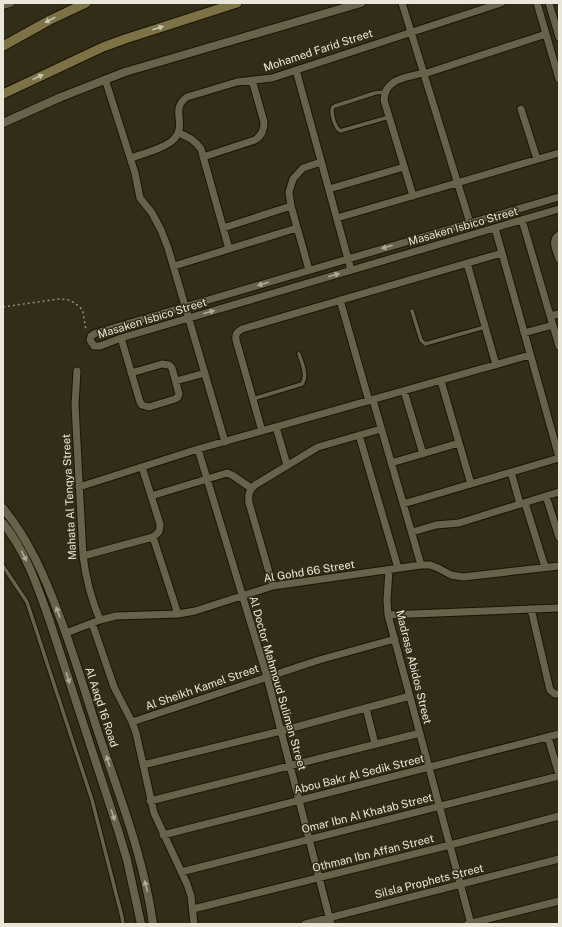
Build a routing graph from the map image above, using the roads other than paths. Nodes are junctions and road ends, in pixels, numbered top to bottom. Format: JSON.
{"nodes":[{"id":1,"x":10,"y":3,"type":"edge"},
{"id":2,"x":86,"y":3,"type":"edge"},
{"id":3,"x":237,"y":3,"type":"edge"},
{"id":4,"x":361,"y":3,"type":"edge"},
{"id":5,"x":402,"y":3,"type":"edge"},
{"id":6,"x":501,"y":3,"type":"edge"},
{"id":7,"x":537,"y":3,"type":"edge"},
{"id":8,"x":549,"y":3,"type":"edge"},
{"id":9,"x":3,"y":5,"type":"edge"},
{"id":10,"x":559,"y":10,"type":"edge"},
{"id":11,"x":551,"y":12,"type":"junction"},
{"id":12,"x":411,"y":32,"type":"junction"},
{"id":13,"x":546,"y":34,"type":"junction"},
{"id":14,"x":559,"y":37,"type":"edge"},
{"id":15,"x":3,"y":46,"type":"edge"},
{"id":16,"x":296,"y":70,"type":"junction"},
{"id":17,"x":423,"y":73,"type":"junction"},
{"id":18,"x":106,"y":79,"type":"junction"},
{"id":19,"x":559,"y":79,"type":"edge"},
{"id":20,"x":252,"y":80,"type":"junction"},
{"id":21,"x":384,"y":92,"type":"junction"},
{"id":22,"x":3,"y":94,"type":"edge"},
{"id":23,"x":521,"y":109,"type":"dead end"},
{"id":24,"x":389,"y":117,"type":"junction"},
{"id":25,"x":3,"y":123,"type":"edge"},
{"id":26,"x":178,"y":133,"type":"junction"},
{"id":27,"x":559,"y":153,"type":"edge"},
{"id":28,"x":203,"y":157,"type":"junction"},
{"id":29,"x":131,"y":158,"type":"junction"},
{"id":30,"x":537,"y":159,"type":"junction"},
{"id":31,"x":321,"y":162,"type":"junction"},
{"id":32,"x":404,"y":167,"type":"junction"},
{"id":33,"x":457,"y":183,"type":"junction"},
{"id":34,"x":329,"y":189,"type":"junction"},
{"id":35,"x":413,"y":196,"type":"junction"},
{"id":36,"x":559,"y":197,"type":"edge"},
{"id":37,"x":291,"y":206,"type":"junction"},
{"id":38,"x":559,"y":209,"type":"edge"},
{"id":39,"x":337,"y":218,"type":"junction"},
{"id":40,"x":522,"y":220,"type":"junction"},
{"id":41,"x":470,"y":223,"type":"junction"},
{"id":42,"x":223,"y":228,"type":"junction"},
{"id":43,"x":297,"y":228,"type":"junction"},
{"id":44,"x":494,"y":228,"type":"junction"},
{"id":45,"x":559,"y":235,"type":"edge"},
{"id":46,"x":229,"y":249,"type":"junction"},
{"id":47,"x":502,"y":253,"type":"junction"},
{"id":48,"x":348,"y":259,"type":"junction"},
{"id":49,"x":559,"y":259,"type":"edge"},
{"id":50,"x":467,"y":263,"type":"junction"},
{"id":51,"x":174,"y":266,"type":"junction"},
{"id":52,"x":309,"y":270,"type":"junction"},
{"id":53,"x":351,"y":270,"type":"junction"},
{"id":54,"x":340,"y":300,"type":"junction"},
{"id":55,"x":185,"y":307,"type":"junction"},
{"id":56,"x":412,"y":311,"type":"dead end"},
{"id":57,"x":559,"y":314,"type":"edge"},
{"id":58,"x":550,"y":316,"type":"junction"},
{"id":59,"x":189,"y":318,"type":"junction"},
{"id":60,"x":553,"y":325,"type":"junction"},
{"id":61,"x":485,"y":326,"type":"junction"},
{"id":62,"x":524,"y":333,"type":"junction"},
{"id":63,"x":121,"y":338,"type":"junction"},
{"id":64,"x":559,"y":344,"type":"edge"},
{"id":65,"x":299,"y":354,"type":"dead end"},
{"id":66,"x":530,"y":355,"type":"junction"},
{"id":67,"x":496,"y":365,"type":"junction"},
{"id":68,"x":77,"y":371,"type":"dead end"},
{"id":69,"x":131,"y":373,"type":"junction"},
{"id":70,"x":205,"y":373,"type":"junction"},
{"id":71,"x":441,"y":381,"type":"junction"},
{"id":72,"x":176,"y":382,"type":"junction"},
{"id":73,"x":404,"y":391,"type":"junction"},
{"id":74,"x":253,"y":399,"type":"junction"},
{"id":75,"x":371,"y":400,"type":"junction"},
{"id":76,"x":276,"y":427,"type":"junction"},
{"id":77,"x":559,"y":427,"type":"edge"},
{"id":78,"x":381,"y":428,"type":"junction"},
{"id":79,"x":551,"y":429,"type":"junction"},
{"id":80,"x":262,"y":431,"type":"junction"},
{"id":81,"x":358,"y":435,"type":"junction"},
{"id":82,"x":225,"y":442,"type":"junction"},
{"id":83,"x":459,"y":443,"type":"junction"},
{"id":84,"x":198,"y":449,"type":"junction"},
{"id":85,"x":423,"y":454,"type":"junction"},
{"id":86,"x":559,"y":457,"type":"edge"},
{"id":87,"x":391,"y":463,"type":"junction"},
{"id":88,"x":287,"y":465,"type":"junction"},
{"id":89,"x":142,"y":467,"type":"junction"},
{"id":90,"x":511,"y":472,"type":"junction"},
{"id":91,"x":207,"y":479,"type":"junction"},
{"id":92,"x":471,"y":484,"type":"junction"},
{"id":93,"x":79,"y":487,"type":"junction"},
{"id":94,"x":251,"y":488,"type":"junction"},
{"id":95,"x":559,"y":492,"type":"edge"},
{"id":96,"x":151,"y":496,"type":"junction"},
{"id":97,"x":546,"y":496,"type":"junction"},
{"id":98,"x":403,"y":504,"type":"junction"},
{"id":99,"x":523,"y":504,"type":"junction"},
{"id":100,"x":3,"y":508,"type":"edge"},
{"id":101,"x":3,"y":523,"type":"edge"},
{"id":102,"x":412,"y":532,"type":"junction"},
{"id":103,"x":153,"y":537,"type":"junction"},
{"id":104,"x":559,"y":537,"type":"edge"},
{"id":105,"x":83,"y":556,"type":"junction"},
{"id":106,"x":3,"y":566,"type":"edge"},
{"id":107,"x":421,"y":566,"type":"junction"},
{"id":108,"x":559,"y":566,"type":"edge"},
{"id":109,"x":545,"y":567,"type":"junction"},
{"id":110,"x":398,"y":568,"type":"junction"},
{"id":111,"x":389,"y":570,"type":"junction"},
{"id":112,"x":273,"y":586,"type":"junction"},
{"id":113,"x":242,"y":596,"type":"junction"},
{"id":114,"x":559,"y":608,"type":"edge"},
{"id":115,"x":531,"y":609,"type":"junction"},
{"id":116,"x":178,"y":614,"type":"junction"},
{"id":117,"x":388,"y":615,"type":"junction"},
{"id":118,"x":96,"y":622,"type":"junction"},
{"id":119,"x":66,"y":633,"type":"junction"},
{"id":120,"x":395,"y":639,"type":"junction"},
{"id":121,"x":267,"y":677,"type":"junction"},
{"id":122,"x":559,"y":694,"type":"edge"},
{"id":123,"x":410,"y":696,"type":"junction"},
{"id":124,"x":366,"y":708,"type":"junction"},
{"id":125,"x":132,"y":722,"type":"junction"},
{"id":126,"x":281,"y":731,"type":"junction"},
{"id":127,"x":420,"y":733,"type":"junction"},
{"id":128,"x":559,"y":734,"type":"edge"},
{"id":129,"x":548,"y":737,"type":"junction"},
{"id":130,"x":375,"y":744,"type":"junction"},
{"id":131,"x":143,"y":765,"type":"junction"},
{"id":132,"x":290,"y":765,"type":"junction"},
{"id":133,"x":429,"y":768,"type":"junction"},
{"id":134,"x":559,"y":775,"type":"edge"},
{"id":135,"x":150,"y":801,"type":"junction"},
{"id":136,"x":299,"y":801,"type":"junction"},
{"id":137,"x":440,"y":806,"type":"junction"},
{"id":138,"x":559,"y":816,"type":"edge"},
{"id":139,"x":164,"y":835,"type":"junction"},
{"id":140,"x":309,"y":840,"type":"junction"},
{"id":141,"x":450,"y":845,"type":"junction"},
{"id":142,"x":559,"y":859,"type":"edge"},
{"id":143,"x":181,"y":872,"type":"junction"},
{"id":144,"x":319,"y":878,"type":"junction"},
{"id":145,"x":461,"y":884,"type":"junction"},
{"id":146,"x":559,"y":901,"type":"edge"},
{"id":147,"x":193,"y":909,"type":"junction"},
{"id":148,"x":330,"y":921,"type":"edge"},
{"id":149,"x":123,"y":924,"type":"edge"},
{"id":150,"x":141,"y":924,"type":"edge"},
{"id":151,"x":153,"y":924,"type":"edge"},
{"id":152,"x":194,"y":924,"type":"edge"},
{"id":153,"x":305,"y":924,"type":"edge"},
{"id":154,"x":470,"y":924,"type":"edge"}],
"edges":[{"from":1,"to":9,"type":"street"},
{"from":2,"to":15,"type":"main road","one_way":true},
{"from":22,"to":3,"type":"main road","one_way":true},
{"from":4,"to":18,"type":"street"},
{"from":5,"to":12,"type":"street"},
{"from":6,"to":12,"type":"street","name":"Mohamed Farid Street"},
{"from":7,"to":13,"type":"street"},
{"from":8,"to":11,"type":"street"},
{"from":10,"to":11,"type":"street"},
{"from":11,"to":14,"type":"street"},
{"from":12,"to":16,"type":"street","name":"Mohamed Farid Street"},
{"from":12,"to":17,"type":"street"},
{"from":13,"to":17,"type":"street"},
{"from":13,"to":19,"type":"street"},
{"from":16,"to":20,"type":"street","name":"Mohamed Farid Street"},
{"from":16,"to":31,"type":"street"},
{"from":17,"to":21,"type":"street"},
{"from":17,"to":33,"type":"street"},
{"from":18,"to":25,"type":"street"},
{"from":18,"to":29,"type":"street"},
{"from":20,"to":26,"type":"street","name":"Mohamed Farid Street"},
{"from":20,"to":28,"type":"street"},
{"from":21,"to":24,"type":"street"},
{"from":21,"to":24,"type":"lane"},
{"from":23,"to":30,"type":"street"},
{"from":24,"to":32,"type":"street"},
{"from":26,"to":28,"type":"street"},
{"from":26,"to":29,"type":"street"},
{"from":27,"to":30,"type":"street"},
{"from":28,"to":42,"type":"street"},
{"from":29,"to":51,"type":"street"},
{"from":30,"to":33,"type":"street"},
{"from":31,"to":34,"type":"street"},
{"from":31,"to":37,"type":"street"},
{"from":32,"to":34,"type":"street"},
{"from":32,"to":35,"type":"street"},
{"from":33,"to":35,"type":"street"},
{"from":33,"to":41,"type":"street"},
{"from":34,"to":39,"type":"street"},
{"from":35,"to":39,"type":"street"},
{"from":36,"to":41,"type":"street","name":"Masaken Isbico Street"},
{"from":37,"to":42,"type":"street"},
{"from":37,"to":43,"type":"street"},
{"from":38,"to":40,"type":"street","name":"Masaken Isbico Street"},
{"from":39,"to":48,"type":"street"},
{"from":40,"to":44,"type":"street","name":"Masaken Isbico Street"},
{"from":40,"to":58,"type":"street"},
{"from":41,"to":48,"type":"street","name":"Masaken Isbico Street","one_way":true},
{"from":42,"to":46,"type":"street"},
{"from":43,"to":46,"type":"street"},
{"from":43,"to":52,"type":"street"},
{"from":44,"to":47,"type":"street"},
{"from":44,"to":53,"type":"street","name":"Masaken Isbico Street"},
{"from":45,"to":49,"type":"street"},
{"from":46,"to":51,"type":"street"},
{"from":47,"to":50,"type":"street"},
{"from":47,"to":62,"type":"street"},
{"from":48,"to":52,"type":"street","name":"Masaken Isbico Street"},
{"from":48,"to":53,"type":"street"},
{"from":50,"to":54,"type":"street"},
{"from":50,"to":61,"type":"street"},
{"from":51,"to":55,"type":"street"},
{"from":52,"to":55,"type":"street","name":"Masaken Isbico Street","one_way":true},
{"from":59,"to":53,"type":"street","name":"Masaken Isbico Street","one_way":true},
{"from":54,"to":74,"type":"street"},
{"from":54,"to":75,"type":"street"},
{"from":55,"to":59,"type":"street"},
{"from":55,"to":63,"type":"street","name":"Masaken Isbico Street"},
{"from":56,"to":61,"type":"lane"},
{"from":57,"to":58,"type":"street"},
{"from":58,"to":60,"type":"street"},
{"from":59,"to":63,"type":"street","name":"Masaken Isbico Street"},
{"from":59,"to":70,"type":"street"},
{"from":60,"to":62,"type":"street"},
{"from":60,"to":64,"type":"street"},
{"from":61,"to":67,"type":"street"},
{"from":62,"to":66,"type":"street"},
{"from":63,"to":69,"type":"street"},
{"from":65,"to":74,"type":"lane"},
{"from":66,"to":67,"type":"street"},
{"from":66,"to":79,"type":"street"},
{"from":67,"to":71,"type":"street"},
{"from":68,"to":93,"type":"street","name":"Mahata Al Tenqya Street"},
{"from":69,"to":72,"type":"street"},
{"from":69,"to":72,"type":"street"},
{"from":70,"to":72,"type":"street"},
{"from":70,"to":82,"type":"street"},
{"from":71,"to":73,"type":"street"},
{"from":71,"to":83,"type":"street"},
{"from":73,"to":75,"type":"street"},
{"from":73,"to":85,"type":"street"},
{"from":74,"to":80,"type":"street"},
{"from":75,"to":76,"type":"street"},
{"from":75,"to":78,"type":"street"},
{"from":76,"to":80,"type":"street"},
{"from":76,"to":88,"type":"street"},
{"from":77,"to":79,"type":"street"},
{"from":78,"to":81,"type":"street"},
{"from":78,"to":87,"type":"street"},
{"from":79,"to":86,"type":"street"},
{"from":80,"to":82,"type":"street"},
{"from":81,"to":88,"type":"street"},
{"from":81,"to":110,"type":"street"},
{"from":82,"to":84,"type":"street"},
{"from":83,"to":85,"type":"street"},
{"from":83,"to":92,"type":"street"},
{"from":84,"to":89,"type":"street"},
{"from":84,"to":91,"type":"street","name":"Al Doctor Mahmoud Suliman Street"},
{"from":85,"to":87,"type":"street"},
{"from":86,"to":90,"type":"street"},
{"from":87,"to":98,"type":"street"},
{"from":88,"to":94,"type":"street"},
{"from":89,"to":93,"type":"street"},
{"from":89,"to":96,"type":"street"},
{"from":90,"to":92,"type":"street"},
{"from":90,"to":99,"type":"street"},
{"from":91,"to":94,"type":"street"},
{"from":91,"to":96,"type":"street"},
{"from":91,"to":113,"type":"street","name":"Al Doctor Mahmoud Suliman Street"},
{"from":92,"to":98,"type":"street"},
{"from":93,"to":105,"type":"street","name":"Mahata Al Tenqya Street"},
{"from":94,"to":112,"type":"street"},
{"from":95,"to":97,"type":"street"},
{"from":96,"to":103,"type":"street"},
{"from":97,"to":99,"type":"street"},
{"from":97,"to":104,"type":"street"},
{"from":98,"to":102,"type":"street"},
{"from":99,"to":102,"type":"street"},
{"from":99,"to":109,"type":"street"},
{"from":119,"to":100,"type":"street","name":"Al Aaqd 16 Road","one_way":true},
{"from":101,"to":150,"type":"street","name":"Al Aaqd 16 Road","one_way":true},
{"from":102,"to":107,"type":"street"},
{"from":103,"to":105,"type":"street"},
{"from":103,"to":116,"type":"street"},
{"from":105,"to":118,"type":"street","name":"Mahata Al Tenqya Street"},
{"from":106,"to":149,"type":"lane"},
{"from":107,"to":109,"type":"street","name":"Al Gohd 66 Street"},
{"from":107,"to":110,"type":"street","name":"Al Gohd 66 Street"},
{"from":108,"to":109,"type":"street","name":"Al Gohd 66 Street"},
{"from":110,"to":111,"type":"street","name":"Al Gohd 66 Street"},
{"from":111,"to":112,"type":"street","name":"Al Gohd 66 Street"},
{"from":111,"to":117,"type":"street","name":"Madrasa Abidos Street"},
{"from":112,"to":113,"type":"street","name":"Al Gohd 66 Street"},
{"from":113,"to":116,"type":"street","name":"Al Gohd 66 Street"},
{"from":113,"to":121,"type":"street","name":"Al Doctor Mahmoud Suliman Street"},
{"from":114,"to":115,"type":"street"},
{"from":115,"to":117,"type":"street"},
{"from":115,"to":122,"type":"street"},
{"from":116,"to":118,"type":"street","name":"Al Gohd 66 Street"},
{"from":117,"to":120,"type":"street","name":"Madrasa Abidos Street"},
{"from":118,"to":119,"type":"street","name":"Al Gohd 66 Street"},
{"from":118,"to":125,"type":"street","name":"Mahata Al Tenqya Street"},
{"from":151,"to":119,"type":"street","name":"Al Aaqd 16 Road","one_way":true},
{"from":120,"to":121,"type":"street","name":"Al Sheikh Kamel Street"},
{"from":120,"to":123,"type":"street","name":"Madrasa Abidos Street"},
{"from":121,"to":125,"type":"street","name":"Al Sheikh Kamel Street"},
{"from":121,"to":126,"type":"street","name":"Al Doctor Mahmoud Suliman Street"},
{"from":123,"to":124,"type":"street"},
{"from":123,"to":127,"type":"street","name":"Madrasa Abidos Street"},
{"from":124,"to":126,"type":"street"},
{"from":124,"to":130,"type":"street"},
{"from":125,"to":131,"type":"street","name":"Mahata Al Tenqya Street"},
{"from":126,"to":131,"type":"street"},
{"from":126,"to":132,"type":"street","name":"Al Doctor Mahmoud Suliman Street"},
{"from":127,"to":130,"type":"street"},
{"from":127,"to":133,"type":"street","name":"Madrasa Abidos Street"},
{"from":128,"to":129,"type":"street","name":"Abou Bakr Al Sedik Street"},
{"from":129,"to":133,"type":"street","name":"Abou Bakr Al Sedik Street"},
{"from":129,"to":134,"type":"street"},
{"from":130,"to":132,"type":"street"},
{"from":131,"to":135,"type":"street","name":"Mahata Al Tenqya Street"},
{"from":132,"to":135,"type":"street"},
{"from":132,"to":136,"type":"street","name":"Al Doctor Mahmoud Suliman Street"},
{"from":133,"to":136,"type":"street","name":"Abou Bakr Al Sedik Street"},
{"from":133,"to":137,"type":"street","name":"Madrasa Abidos Street"},
{"from":134,"to":137,"type":"street","name":"Omar Ibn Al Khatab Street"},
{"from":135,"to":139,"type":"street","name":"Mahata Al Tenqya Street"},
{"from":136,"to":139,"type":"street","name":"Abou Bakr Al Sedik Street"},
{"from":136,"to":140,"type":"street","name":"Al Doctor Mahmoud Suliman Street"},
{"from":137,"to":140,"type":"street","name":"Omar Ibn Al Khatab Street"},
{"from":137,"to":141,"type":"street","name":"Madrasa Abidos Street"},
{"from":138,"to":141,"type":"street","name":"Othman Ibn Affan Street"},
{"from":139,"to":143,"type":"street","name":"Mahata Al Tenqya Street"},
{"from":140,"to":143,"type":"street","name":"Omar Ibn Al Khatab Street"},
{"from":140,"to":144,"type":"street","name":"Al Doctor Mahmoud Suliman Street"},
{"from":141,"to":144,"type":"street","name":"Othman Ibn Affan Street"},
{"from":141,"to":145,"type":"street","name":"Madrasa Abidos Street"},
{"from":142,"to":145,"type":"street","name":"Silsla Prophets Street"},
{"from":143,"to":147,"type":"street","name":"Mahata Al Tenqya Street"},
{"from":144,"to":147,"type":"street","name":"Othman Ibn Affan Street"},
{"from":144,"to":148,"type":"street","name":"Al Doctor Mahmoud Suliman Street"},
{"from":145,"to":148,"type":"street","name":"Silsla Prophets Street"},
{"from":145,"to":154,"type":"street","name":"Madrasa Abidos Street"},
{"from":146,"to":154,"type":"street"},
{"from":147,"to":152,"type":"street","name":"Mahata Al Tenqya Street"},
{"from":148,"to":153,"type":"street","name":"Silsla Prophets Street"}]}
